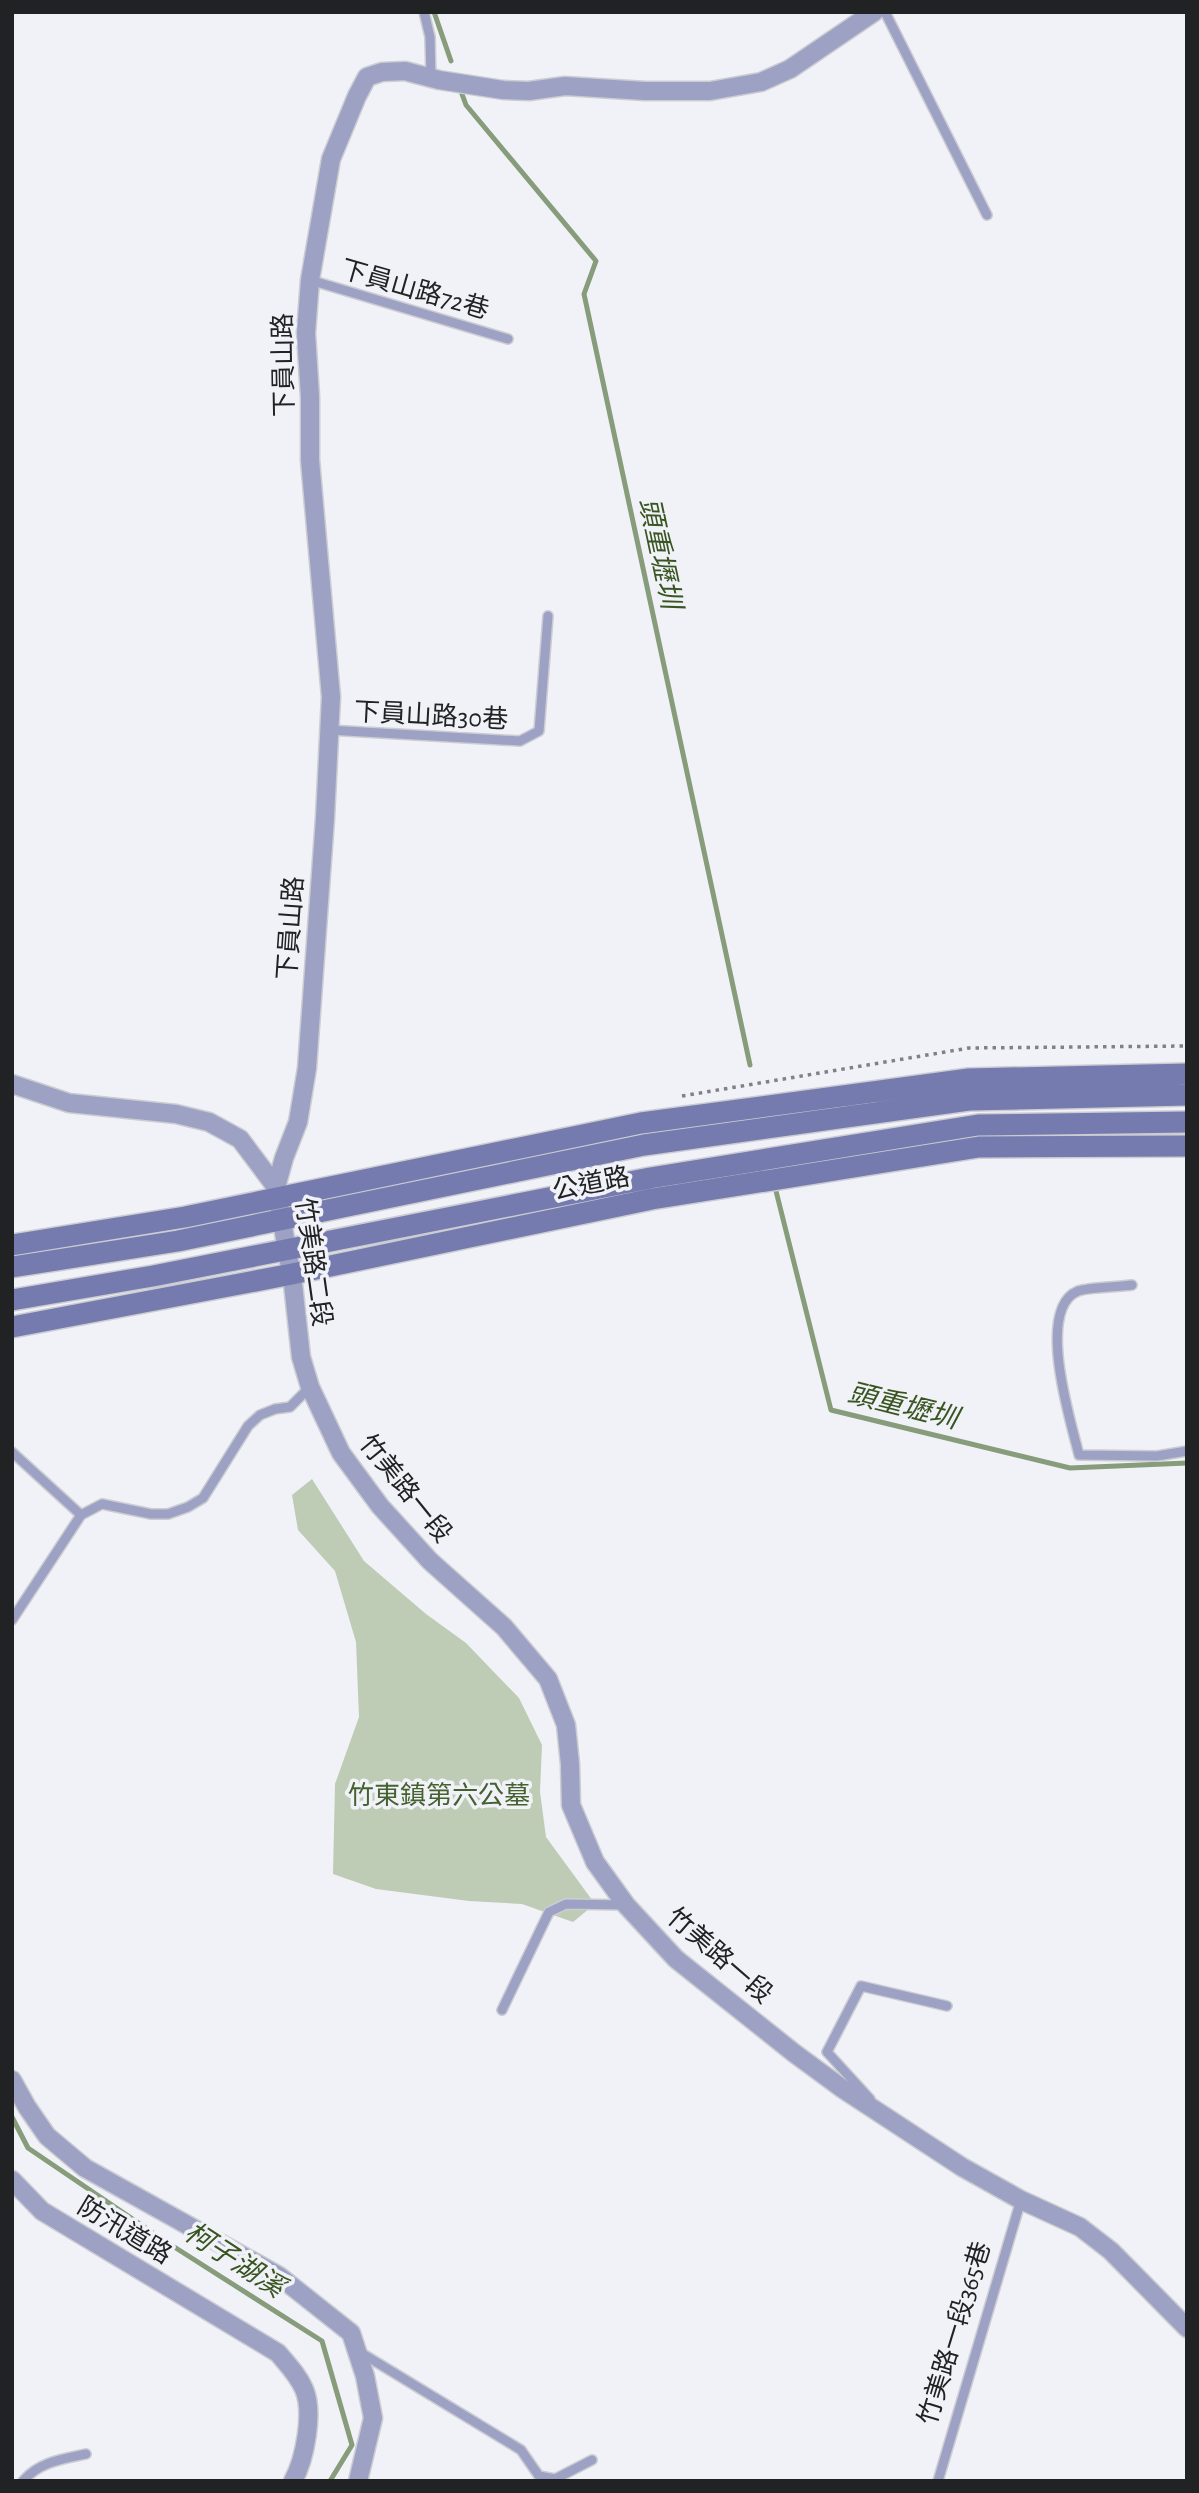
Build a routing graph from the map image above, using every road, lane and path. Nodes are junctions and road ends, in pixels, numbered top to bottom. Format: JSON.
{"nodes":[{"id":1,"x":424,"y":12,"type":"edge"},
{"id":2,"x":874,"y":12,"type":"edge"},
{"id":3,"x":885,"y":12,"type":"edge"},
{"id":4,"x":430,"y":78,"type":"junction"},
{"id":5,"x":987,"y":215,"type":"dead end"},
{"id":6,"x":310,"y":281,"type":"junction"},
{"id":7,"x":508,"y":339,"type":"dead end"},
{"id":8,"x":548,"y":616,"type":"dead end"},
{"id":9,"x":329,"y":730,"type":"junction"},
{"id":10,"x":1187,"y":1074,"type":"edge"},
{"id":11,"x":12,"y":1084,"type":"edge"},
{"id":12,"x":1187,"y":1095,"type":"edge"},
{"id":13,"x":1187,"y":1122,"type":"edge"},
{"id":14,"x":1187,"y":1146,"type":"edge"},
{"id":15,"x":277,"y":1192,"type":"junction"},
{"id":16,"x":282,"y":1219,"type":"junction"},
{"id":17,"x":12,"y":1245,"type":"edge"},
{"id":18,"x":287,"y":1250,"type":"junction"},
{"id":19,"x":12,"y":1268,"type":"edge"},
{"id":20,"x":292,"y":1274,"type":"junction"},
{"id":21,"x":1132,"y":1285,"type":"dead end"},
{"id":22,"x":12,"y":1300,"type":"edge"},
{"id":23,"x":12,"y":1327,"type":"edge"},
{"id":24,"x":310,"y":1387,"type":"junction"},
{"id":25,"x":1187,"y":1451,"type":"edge"},
{"id":26,"x":12,"y":1452,"type":"edge"},
{"id":27,"x":81,"y":1515,"type":"junction"},
{"id":28,"x":12,"y":1620,"type":"edge"},
{"id":29,"x":626,"y":1905,"type":"junction"},
{"id":30,"x":947,"y":2006,"type":"dead end"},
{"id":31,"x":502,"y":2010,"type":"dead end"},
{"id":32,"x":12,"y":2080,"type":"edge"},
{"id":33,"x":883,"y":2114,"type":"junction"},
{"id":34,"x":12,"y":2180,"type":"edge"},
{"id":35,"x":1021,"y":2200,"type":"junction"},
{"id":36,"x":1187,"y":2328,"type":"edge"},
{"id":37,"x":356,"y":2350,"type":"junction"},
{"id":38,"x":86,"y":2454,"type":"dead end"},
{"id":39,"x":592,"y":2460,"type":"dead end"},
{"id":40,"x":23,"y":2481,"type":"edge"},
{"id":41,"x":293,"y":2481,"type":"edge"},
{"id":42,"x":358,"y":2481,"type":"edge"},
{"id":43,"x":938,"y":2481,"type":"edge"}],
"edges":[{"from":1,"to":4,"type":"lane"},
{"from":2,"to":4,"type":"street","name":"下員山路"},
{"from":3,"to":5,"type":"lane"},
{"from":4,"to":6,"type":"street","name":"下員山路"},
{"from":6,"to":7,"type":"lane","name":"下員山路72巷"},
{"from":6,"to":9,"type":"street","name":"下員山路"},
{"from":8,"to":9,"type":"lane","name":"下員山路30巷"},
{"from":9,"to":15,"type":"street","name":"下員山路"},
{"from":10,"to":15,"type":"street","name":"公道路"},
{"from":11,"to":15,"type":"street","name":"竹美路二段"},
{"from":12,"to":16,"type":"street","name":"公道路"},
{"from":13,"to":18,"type":"street","name":"公道路"},
{"from":14,"to":20,"type":"street","name":"公道路"},
{"from":15,"to":16,"type":"street","name":"竹美路二段"},
{"from":15,"to":17,"type":"street","name":"公道路"},
{"from":16,"to":18,"type":"street","name":"竹美路二段"},
{"from":16,"to":19,"type":"street","name":"公道路"},
{"from":18,"to":20,"type":"street","name":"竹美路二段"},
{"from":18,"to":22,"type":"street","name":"公道路"},
{"from":20,"to":23,"type":"street","name":"公道路"},
{"from":20,"to":24,"type":"street","name":"竹美路二段"},
{"from":21,"to":25,"type":"lane"},
{"from":24,"to":27,"type":"lane"},
{"from":24,"to":29,"type":"street","name":"竹美路一段"},
{"from":26,"to":27,"type":"lane"},
{"from":27,"to":28,"type":"lane"},
{"from":29,"to":31,"type":"lane"},
{"from":29,"to":33,"type":"street","name":"竹美路一段"},
{"from":30,"to":33,"type":"lane"},
{"from":32,"to":37,"type":"street"},
{"from":33,"to":35,"type":"street","name":"竹美路一段"},
{"from":34,"to":41,"type":"street","name":"防汛道路"},
{"from":35,"to":36,"type":"street","name":"竹美路一段"},
{"from":35,"to":43,"type":"lane","name":"竹美路一段365巷"},
{"from":37,"to":39,"type":"lane"},
{"from":37,"to":42,"type":"street"},
{"from":38,"to":40,"type":"lane"}]}
